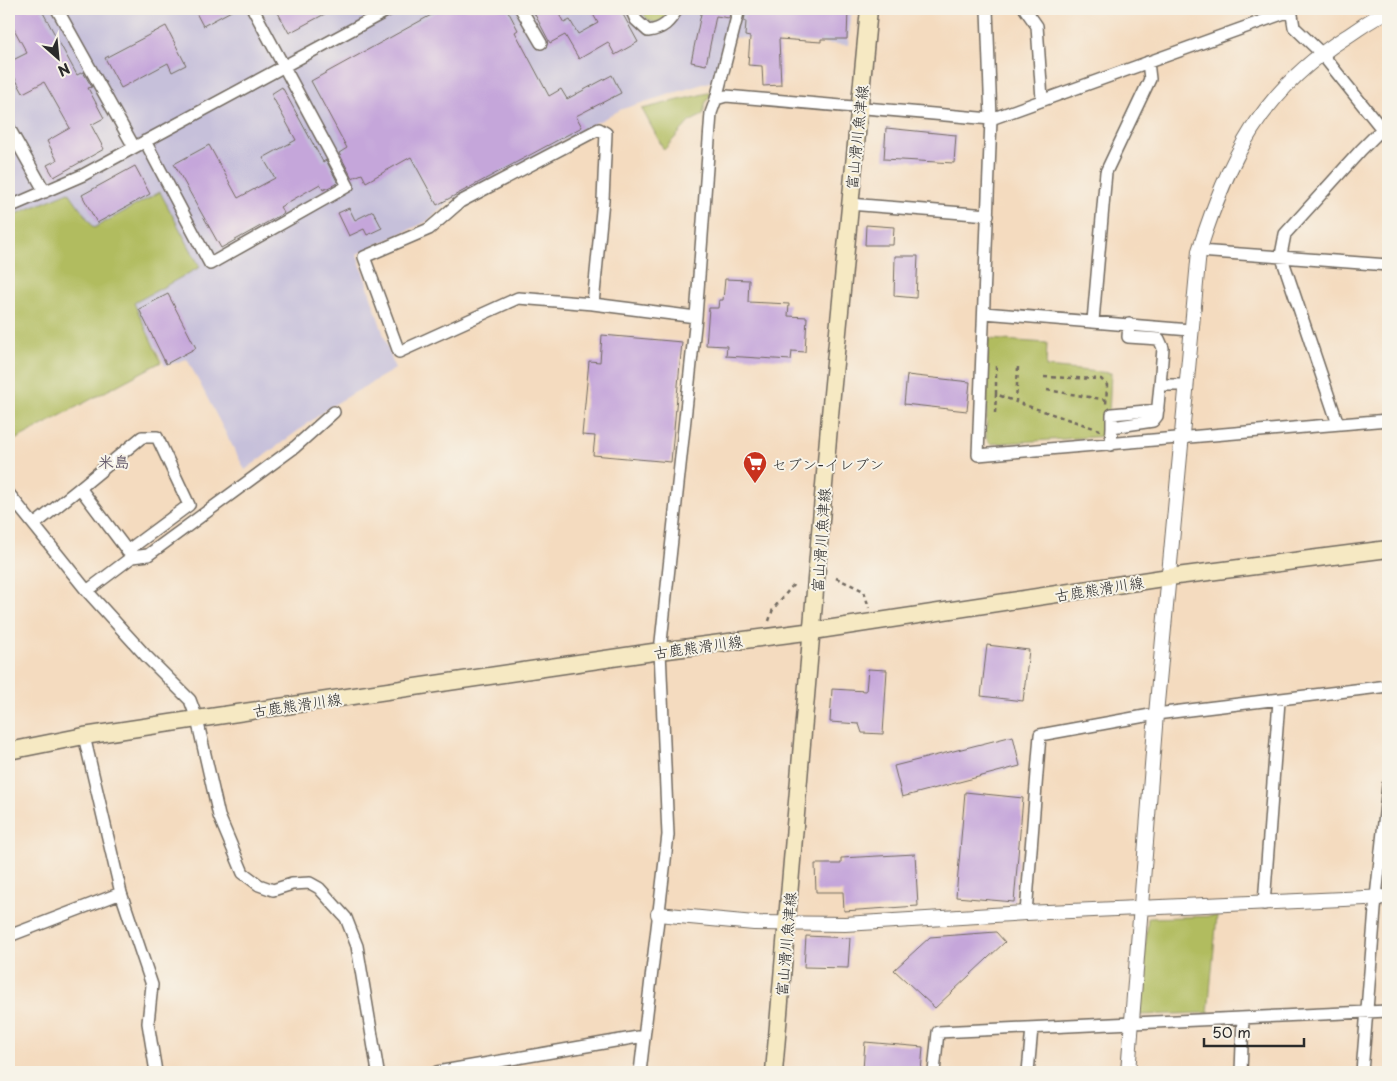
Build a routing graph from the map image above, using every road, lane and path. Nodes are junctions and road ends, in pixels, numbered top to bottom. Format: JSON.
{"nodes":[{"id":1,"x":57,"y":9,"type":"edge"},
{"id":2,"x":253,"y":9,"type":"edge"},
{"id":3,"x":390,"y":9,"type":"edge"},
{"id":4,"x":521,"y":9,"type":"edge"},
{"id":5,"x":631,"y":9,"type":"edge"},
{"id":6,"x":677,"y":9,"type":"edge"},
{"id":7,"x":739,"y":9,"type":"edge"},
{"id":8,"x":869,"y":9,"type":"edge"},
{"id":9,"x":987,"y":9,"type":"edge"},
{"id":10,"x":1025,"y":9,"type":"edge"},
{"id":11,"x":1290,"y":10,"type":"edge"},
{"id":12,"x":1388,"y":12,"type":"edge"},
{"id":13,"x":541,"y":43,"type":"dead end"},
{"id":14,"x":1321,"y":53,"type":"junction"},
{"id":15,"x":1148,"y":62,"type":"junction"},
{"id":16,"x":284,"y":66,"type":"junction"},
{"id":17,"x":716,"y":99,"type":"junction"},
{"id":18,"x":1042,"y":100,"type":"junction"},
{"id":19,"x":858,"y":108,"type":"junction"},
{"id":20,"x":991,"y":119,"type":"junction"},
{"id":21,"x":1385,"y":127,"type":"edge"},
{"id":22,"x":9,"y":128,"type":"edge"},
{"id":23,"x":1388,"y":140,"type":"edge"},
{"id":24,"x":139,"y":144,"type":"junction"},
{"id":25,"x":45,"y":192,"type":"junction"},
{"id":26,"x":849,"y":204,"type":"junction"},
{"id":27,"x":9,"y":207,"type":"edge"},
{"id":28,"x":988,"y":215,"type":"junction"},
{"id":29,"x":1199,"y":251,"type":"junction"},
{"id":30,"x":1281,"y":256,"type":"junction"},
{"id":31,"x":1388,"y":266,"type":"edge"},
{"id":32,"x":593,"y":304,"type":"junction"},
{"id":33,"x":984,"y":313,"type":"junction"},
{"id":34,"x":696,"y":317,"type":"junction"},
{"id":35,"x":1093,"y":321,"type":"junction"},
{"id":36,"x":1129,"y":324,"type":"junction"},
{"id":37,"x":1190,"y":330,"type":"junction"},
{"id":38,"x":996,"y":366,"type":"dead end"},
{"id":39,"x":1018,"y":366,"type":"dead end"},
{"id":40,"x":1044,"y":377,"type":"dead end"},
{"id":41,"x":1160,"y":385,"type":"junction"},
{"id":42,"x":1186,"y":385,"type":"junction"},
{"id":43,"x":1047,"y":390,"type":"dead end"},
{"id":44,"x":996,"y":394,"type":"junction"},
{"id":45,"x":1016,"y":402,"type":"junction"},
{"id":46,"x":1109,"y":406,"type":"junction"},
{"id":47,"x":1158,"y":410,"type":"junction"},
{"id":48,"x":334,"y":412,"type":"dead end"},
{"id":49,"x":995,"y":413,"type":"dead end"},
{"id":50,"x":1388,"y":420,"type":"edge"},
{"id":51,"x":1338,"y":424,"type":"junction"},
{"id":52,"x":1105,"y":427,"type":"junction"},
{"id":53,"x":1182,"y":439,"type":"junction"},
{"id":54,"x":1106,"y":445,"type":"junction"},
{"id":55,"x":80,"y":488,"type":"junction"},
{"id":56,"x":9,"y":494,"type":"edge"},
{"id":57,"x":34,"y":525,"type":"junction"},
{"id":58,"x":1388,"y":549,"type":"edge"},
{"id":59,"x":130,"y":554,"type":"junction"},
{"id":60,"x":1169,"y":577,"type":"junction"},
{"id":61,"x":836,"y":578,"type":"dead end"},
{"id":62,"x":794,"y":584,"type":"dead end"},
{"id":63,"x":87,"y":591,"type":"junction"},
{"id":64,"x":869,"y":610,"type":"dead end"},
{"id":65,"x":769,"y":621,"type":"dead end"},
{"id":66,"x":812,"y":631,"type":"junction"},
{"id":67,"x":660,"y":651,"type":"junction"},
{"id":68,"x":1388,"y":686,"type":"edge"},
{"id":69,"x":1279,"y":700,"type":"junction"},
{"id":70,"x":1156,"y":714,"type":"junction"},
{"id":71,"x":197,"y":719,"type":"junction"},
{"id":72,"x":84,"y":736,"type":"junction"},
{"id":73,"x":9,"y":751,"type":"edge"},
{"id":74,"x":1388,"y":786,"type":"edge"},
{"id":75,"x":121,"y":893,"type":"junction"},
{"id":76,"x":1382,"y":897,"type":"edge"},
{"id":77,"x":1264,"y":904,"type":"junction"},
{"id":78,"x":1142,"y":908,"type":"junction"},
{"id":79,"x":1026,"y":913,"type":"junction"},
{"id":80,"x":658,"y":914,"type":"junction"},
{"id":81,"x":787,"y":922,"type":"junction"},
{"id":82,"x":9,"y":936,"type":"edge"},
{"id":83,"x":1388,"y":1011,"type":"edge"},
{"id":84,"x":1368,"y":1012,"type":"junction"},
{"id":85,"x":1243,"y":1018,"type":"junction"},
{"id":86,"x":1132,"y":1024,"type":"junction"},
{"id":87,"x":1032,"y":1028,"type":"junction"},
{"id":88,"x":644,"y":1036,"type":"junction"},
{"id":89,"x":156,"y":1072,"type":"edge"},
{"id":90,"x":378,"y":1072,"type":"edge"},
{"id":91,"x":437,"y":1072,"type":"edge"},
{"id":92,"x":640,"y":1072,"type":"edge"},
{"id":93,"x":774,"y":1072,"type":"edge"},
{"id":94,"x":934,"y":1072,"type":"edge"},
{"id":95,"x":1028,"y":1072,"type":"edge"},
{"id":96,"x":1128,"y":1072,"type":"edge"},
{"id":97,"x":1241,"y":1072,"type":"edge"},
{"id":98,"x":1362,"y":1072,"type":"edge"}],
"edges":[{"from":1,"to":24,"type":"street"},
{"from":2,"to":16,"type":"street"},
{"from":3,"to":16,"type":"street"},
{"from":4,"to":13,"type":"street"},
{"from":5,"to":6,"type":"street"},
{"from":7,"to":17,"type":"street"},
{"from":8,"to":19,"type":"main road","name":"富山滑川魚津線"},
{"from":9,"to":20,"type":"street"},
{"from":10,"to":18,"type":"street"},
{"from":11,"to":14,"type":"street"},
{"from":11,"to":15,"type":"street"},
{"from":12,"to":14,"type":"street"},
{"from":14,"to":21,"type":"street"},
{"from":14,"to":29,"type":"street"},
{"from":15,"to":18,"type":"street"},
{"from":15,"to":35,"type":"street"},
{"from":16,"to":24,"type":"street"},
{"from":16,"to":24,"type":"street"},
{"from":17,"to":19,"type":"street"},
{"from":17,"to":34,"type":"street"},
{"from":18,"to":20,"type":"street"},
{"from":19,"to":20,"type":"street"},
{"from":19,"to":26,"type":"main road","name":"富山滑川魚津線"},
{"from":20,"to":28,"type":"street"},
{"from":21,"to":23,"type":"street"},
{"from":21,"to":30,"type":"street"},
{"from":22,"to":25,"type":"street"},
{"from":24,"to":25,"type":"street"},
{"from":25,"to":27,"type":"street"},
{"from":26,"to":28,"type":"street"},
{"from":26,"to":66,"type":"main road","name":"富山滑川魚津線"},
{"from":28,"to":33,"type":"street"},
{"from":29,"to":30,"type":"street"},
{"from":29,"to":37,"type":"street"},
{"from":30,"to":31,"type":"street"},
{"from":30,"to":51,"type":"street"},
{"from":32,"to":32,"type":"street"},
{"from":32,"to":34,"type":"street"},
{"from":33,"to":35,"type":"street"},
{"from":33,"to":54,"type":"street"},
{"from":34,"to":67,"type":"street"},
{"from":35,"to":36,"type":"street"},
{"from":36,"to":37,"type":"street"},
{"from":36,"to":41,"type":"street"},
{"from":37,"to":42,"type":"street"},
{"from":38,"to":44,"type":"path"},
{"from":39,"to":45,"type":"path"},
{"from":40,"to":46,"type":"path"},
{"from":41,"to":42,"type":"street"},
{"from":41,"to":47,"type":"street"},
{"from":42,"to":53,"type":"street"},
{"from":43,"to":46,"type":"path"},
{"from":44,"to":45,"type":"path"},
{"from":44,"to":49,"type":"path"},
{"from":45,"to":52,"type":"path"},
{"from":46,"to":47,"type":"street"},
{"from":46,"to":52,"type":"street"},
{"from":47,"to":52,"type":"street"},
{"from":48,"to":59,"type":"street"},
{"from":50,"to":51,"type":"street"},
{"from":51,"to":53,"type":"street"},
{"from":52,"to":54,"type":"street"},
{"from":52,"to":54,"type":"path"},
{"from":53,"to":54,"type":"street"},
{"from":53,"to":60,"type":"street"},
{"from":55,"to":57,"type":"street"},
{"from":55,"to":59,"type":"street"},
{"from":55,"to":59,"type":"street"},
{"from":56,"to":57,"type":"street"},
{"from":57,"to":63,"type":"street"},
{"from":58,"to":60,"type":"main road","name":"古鹿熊滑川線"},
{"from":59,"to":63,"type":"street"},
{"from":60,"to":66,"type":"main road","name":"古鹿熊滑川線"},
{"from":60,"to":70,"type":"street"},
{"from":61,"to":64,"type":"path"},
{"from":62,"to":65,"type":"path"},
{"from":63,"to":71,"type":"street"},
{"from":66,"to":67,"type":"main road","name":"古鹿熊滑川線"},
{"from":66,"to":81,"type":"main road","name":"富山滑川魚津線"},
{"from":67,"to":71,"type":"main road","name":"古鹿熊滑川線"},
{"from":67,"to":80,"type":"street"},
{"from":68,"to":69,"type":"street"},
{"from":69,"to":70,"type":"street"},
{"from":69,"to":77,"type":"street"},
{"from":70,"to":78,"type":"street"},
{"from":70,"to":79,"type":"street"},
{"from":71,"to":72,"type":"main road","name":"古鹿熊滑川線"},
{"from":71,"to":90,"type":"street"},
{"from":72,"to":73,"type":"main road","name":"古鹿熊滑川線"},
{"from":72,"to":75,"type":"street"},
{"from":74,"to":76,"type":"street"},
{"from":75,"to":82,"type":"street"},
{"from":75,"to":89,"type":"street"},
{"from":76,"to":77,"type":"street"},
{"from":76,"to":84,"type":"street"},
{"from":77,"to":78,"type":"street"},
{"from":78,"to":79,"type":"street"},
{"from":78,"to":86,"type":"street"},
{"from":79,"to":81,"type":"street"},
{"from":80,"to":81,"type":"street"},
{"from":80,"to":88,"type":"street"},
{"from":81,"to":93,"type":"main road","name":"富山滑川魚津線"},
{"from":83,"to":84,"type":"street"},
{"from":84,"to":85,"type":"street"},
{"from":84,"to":98,"type":"street"},
{"from":85,"to":86,"type":"street"},
{"from":85,"to":97,"type":"street"},
{"from":86,"to":87,"type":"street"},
{"from":86,"to":96,"type":"street"},
{"from":87,"to":94,"type":"street"},
{"from":87,"to":95,"type":"street"},
{"from":88,"to":91,"type":"street"},
{"from":88,"to":92,"type":"street"}]}
